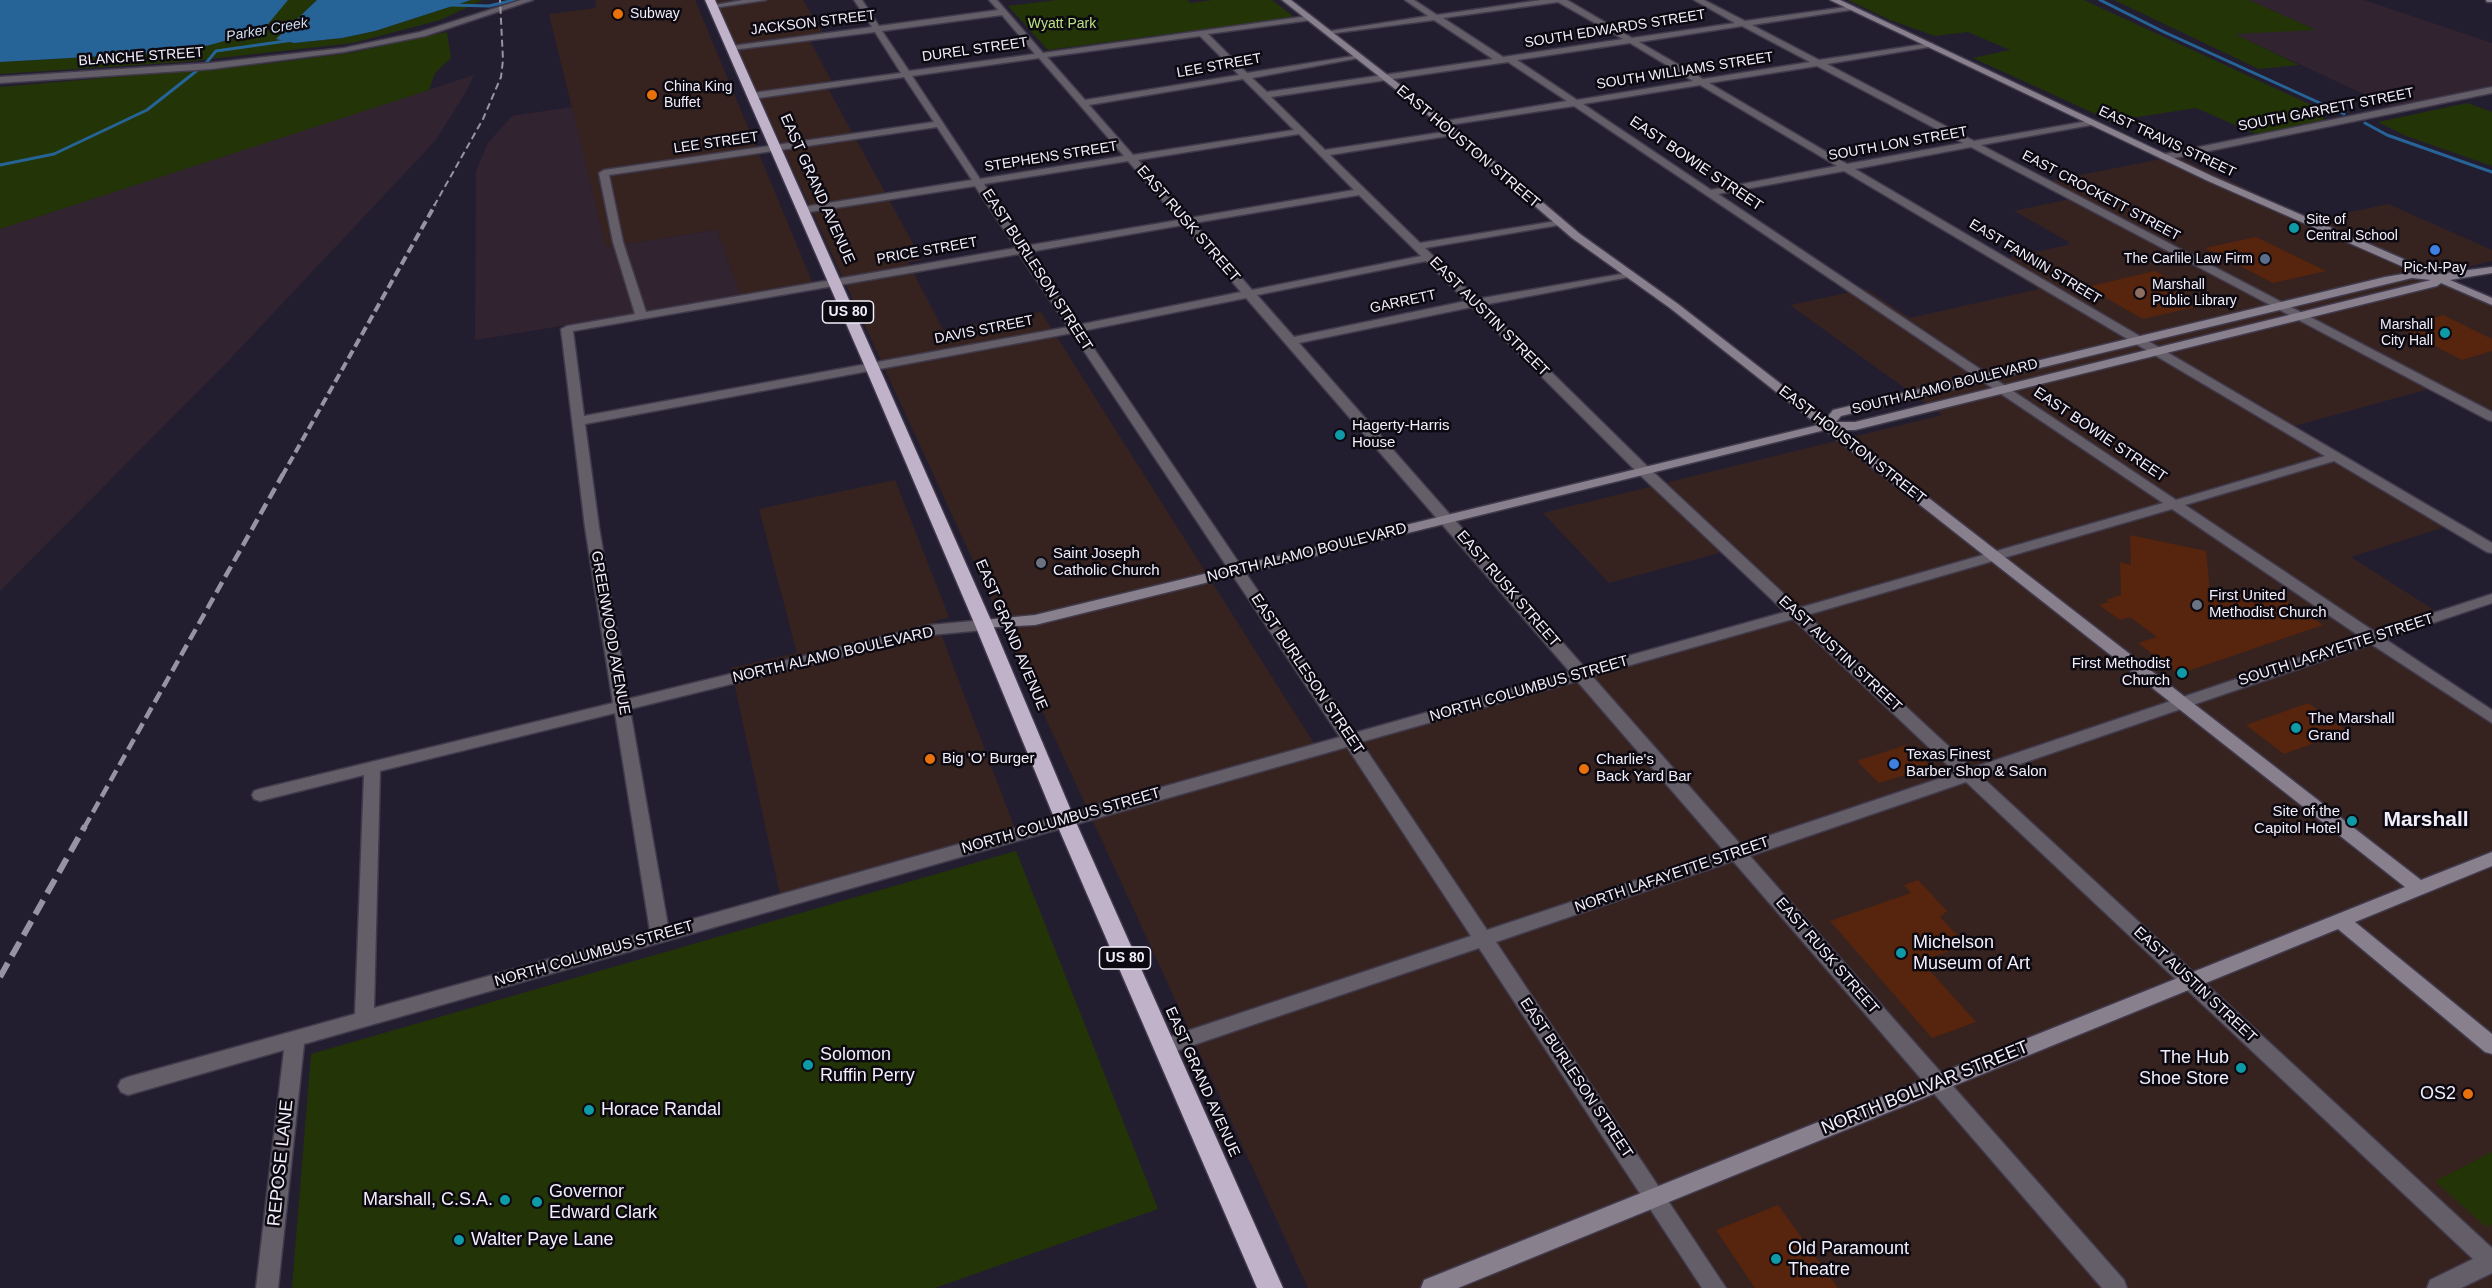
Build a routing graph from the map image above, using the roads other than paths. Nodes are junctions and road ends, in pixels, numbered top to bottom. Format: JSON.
{"nodes":[{"id":1,"x":529,"y":0,"type":"edge"},
{"id":2,"x":762,"y":0,"type":"edge"},
{"id":3,"x":858,"y":0,"type":"edge"},
{"id":4,"x":993,"y":0,"type":"edge"},
{"id":5,"x":1286,"y":0,"type":"edge"},
{"id":6,"x":1409,"y":0,"type":"edge"},
{"id":7,"x":1560,"y":0,"type":"edge"},
{"id":8,"x":1698,"y":0,"type":"edge"},
{"id":9,"x":1834,"y":0,"type":"edge"},
{"id":10,"x":712,"y":3,"type":"edge"},
{"id":11,"x":1850,"y":8,"type":"junction"},
{"id":12,"x":1004,"y":12,"type":"junction"},
{"id":13,"x":1435,"y":17,"type":"junction"},
{"id":14,"x":1308,"y":18,"type":"junction"},
{"id":15,"x":1743,"y":24,"type":"junction"},
{"id":16,"x":878,"y":29,"type":"junction"},
{"id":17,"x":1328,"y":32,"type":"junction"},
{"id":18,"x":1202,"y":33,"type":"junction"},
{"id":19,"x":1631,"y":40,"type":"junction"},
{"id":20,"x":1929,"y":45,"type":"junction"},
{"id":21,"x":732,"y":48,"type":"junction"},
{"id":22,"x":1041,"y":54,"type":"junction"},
{"id":23,"x":1360,"y":57,"type":"junction"},
{"id":24,"x":1505,"y":59,"type":"junction"},
{"id":25,"x":1820,"y":63,"type":"junction"},
{"id":26,"x":906,"y":73,"type":"junction"},
{"id":27,"x":1246,"y":75,"type":"junction"},
{"id":28,"x":1385,"y":77,"type":"junction"},
{"id":29,"x":0,"y":80,"type":"edge"},
{"id":30,"x":1703,"y":82,"type":"junction"},
{"id":31,"x":2492,"y":90,"type":"edge"},
{"id":32,"x":1267,"y":95,"type":"junction"},
{"id":33,"x":752,"y":96,"type":"junction"},
{"id":34,"x":1083,"y":103,"type":"junction"},
{"id":35,"x":1576,"y":103,"type":"junction"},
{"id":36,"x":2091,"y":122,"type":"junction"},
{"id":37,"x":940,"y":124,"type":"junction"},
{"id":38,"x":1449,"y":128,"type":"junction"},
{"id":39,"x":1303,"y":131,"type":"junction"},
{"id":40,"x":1973,"y":144,"type":"junction"},
{"id":41,"x":776,"y":148,"type":"junction"},
{"id":42,"x":1325,"y":153,"type":"junction"},
{"id":43,"x":2165,"y":157,"type":"junction"},
{"id":44,"x":1130,"y":158,"type":"junction"},
{"id":45,"x":1846,"y":167,"type":"junction"},
{"id":46,"x":979,"y":182,"type":"junction"},
{"id":47,"x":1363,"y":190,"type":"junction"},
{"id":48,"x":1709,"y":193,"type":"junction"},
{"id":49,"x":803,"y":210,"type":"junction"},
{"id":50,"x":1185,"y":222,"type":"junction"},
{"id":51,"x":1559,"y":222,"type":"junction"},
{"id":52,"x":1419,"y":246,"type":"junction"},
{"id":53,"x":1022,"y":250,"type":"junction"},
{"id":54,"x":1429,"y":257,"type":"junction"},
{"id":55,"x":2492,"y":270,"type":"edge"},
{"id":56,"x":1629,"y":274,"type":"junction"},
{"id":57,"x":2441,"y":278,"type":"junction"},
{"id":58,"x":835,"y":282,"type":"junction"},
{"id":59,"x":1249,"y":294,"type":"junction"},
{"id":60,"x":2492,"y":302,"type":"edge"},
{"id":61,"x":1474,"y":303,"type":"junction"},
{"id":62,"x":2280,"y":305,"type":"junction"},
{"id":63,"x":641,"y":315,"type":"junction"},
{"id":64,"x":2301,"y":317,"type":"junction"},
{"id":65,"x":567,"y":329,"type":"joint"},
{"id":66,"x":1075,"y":329,"type":"junction"},
{"id":67,"x":2136,"y":340,"type":"junction"},
{"id":68,"x":1290,"y":341,"type":"junction"},
{"id":69,"x":2156,"y":352,"type":"junction"},
{"id":70,"x":872,"y":367,"type":"junction"},
{"id":71,"x":1984,"y":377,"type":"junction"},
{"id":72,"x":2002,"y":389,"type":"junction"},
{"id":73,"x":2491,"y":416,"type":"edge"},
{"id":74,"x":579,"y":421,"type":"junction"},
{"id":75,"x":1827,"y":426,"type":"junction"},
{"id":76,"x":2335,"y":457,"type":"junction"},
{"id":77,"x":1645,"y":472,"type":"junction"},
{"id":78,"x":2174,"y":504,"type":"junction"},
{"id":79,"x":1448,"y":519,"type":"junction"},
{"id":80,"x":2492,"y":549,"type":"edge"},
{"id":81,"x":1995,"y":557,"type":"junction"},
{"id":82,"x":1238,"y":570,"type":"junction"},
{"id":83,"x":2492,"y":598,"type":"edge"},
{"id":84,"x":1796,"y":613,"type":"junction"},
{"id":85,"x":984,"y":626,"type":"junction"},
{"id":86,"x":2373,"y":637,"type":"junction"},
{"id":87,"x":1582,"y":674,"type":"junction"},
{"id":88,"x":2180,"y":701,"type":"junction"},
{"id":89,"x":622,"y":706,"type":"junction"},
{"id":90,"x":2492,"y":717,"type":"edge"},
{"id":91,"x":1350,"y":739,"type":"junction"},
{"id":92,"x":372,"y":769,"type":"junction"},
{"id":93,"x":1968,"y":774,"type":"junction"},
{"id":94,"x":260,"y":795,"type":"dead end"},
{"id":95,"x":1065,"y":820,"type":"junction"},
{"id":96,"x":1737,"y":852,"type":"junction"},
{"id":97,"x":2492,"y":860,"type":"edge"},
{"id":98,"x":2419,"y":888,"type":"junction"},
{"id":99,"x":2340,"y":920,"type":"junction"},
{"id":100,"x":660,"y":935,"type":"junction"},
{"id":101,"x":1483,"y":939,"type":"junction"},
{"id":102,"x":2190,"y":981,"type":"junction"},
{"id":103,"x":364,"y":1019,"type":"junction"},
{"id":104,"x":295,"y":1038,"type":"junction"},
{"id":105,"x":2492,"y":1046,"type":"edge"},
{"id":106,"x":1164,"y":1047,"type":"junction"},
{"id":107,"x":1938,"y":1083,"type":"junction"},
{"id":108,"x":128,"y":1086,"type":"dead end"},
{"id":109,"x":1655,"y":1197,"type":"junction"},
{"id":110,"x":2491,"y":1262,"type":"edge"},
{"id":111,"x":267,"y":1288,"type":"edge"},
{"id":112,"x":1270,"y":1288,"type":"edge"},
{"id":113,"x":1432,"y":1288,"type":"edge"},
{"id":114,"x":1715,"y":1288,"type":"edge"},
{"id":115,"x":2116,"y":1288,"type":"edge"},
{"id":116,"x":2438,"y":1288,"type":"edge"}],
"edges":[{"from":1,"to":29,"type":"street","name":"BLANCHE STREET"},
{"from":2,"to":10,"type":"street"},
{"from":3,"to":16,"type":"street","name":"EAST BURLESON STREET"},
{"from":4,"to":12,"type":"street","name":"EAST RUSK STREET"},
{"from":5,"to":14,"type":"street","name":"EAST HOUSTON STREET"},
{"from":6,"to":13,"type":"street","name":"EAST BOWIE STREET"},
{"from":7,"to":13,"type":"street"},
{"from":7,"to":19,"type":"street","name":"EAST FANNIN STREET"},
{"from":8,"to":15,"type":"street","name":"EAST CROCKETT STREET"},
{"from":9,"to":11,"type":"street","name":"EAST TRAVIS STREET"},
{"from":10,"to":21,"type":"highway","name":"EAST GRAND AVENUE","number":"US 80"},
{"from":11,"to":15,"type":"street","name":"SOUTH EDWARDS STREET"},
{"from":11,"to":20,"type":"street","name":"EAST TRAVIS STREET"},
{"from":12,"to":16,"type":"street","name":"JACKSON STREET"},
{"from":12,"to":22,"type":"street","name":"EAST RUSK STREET"},
{"from":13,"to":17,"type":"street"},
{"from":13,"to":24,"type":"street","name":"EAST BOWIE STREET"},
{"from":14,"to":17,"type":"street","name":"EAST HOUSTON STREET"},
{"from":14,"to":18,"type":"street","name":"DUREL STREET"},
{"from":15,"to":19,"type":"street","name":"SOUTH EDWARDS STREET"},
{"from":15,"to":25,"type":"street","name":"EAST CROCKETT STREET"},
{"from":16,"to":21,"type":"street","name":"JACKSON STREET"},
{"from":16,"to":26,"type":"street","name":"EAST BURLESON STREET"},
{"from":17,"to":23,"type":"street","name":"EAST HOUSTON STREET"},
{"from":18,"to":22,"type":"street","name":"DUREL STREET"},
{"from":18,"to":27,"type":"street","name":"EAST AUSTIN STREET"},
{"from":19,"to":24,"type":"street","name":"SOUTH EDWARDS STREET"},
{"from":19,"to":30,"type":"street","name":"EAST FANNIN STREET"},
{"from":20,"to":25,"type":"street","name":"SOUTH WILLIAMS STREET"},
{"from":20,"to":36,"type":"street","name":"EAST TRAVIS STREET"},
{"from":21,"to":33,"type":"highway","name":"EAST GRAND AVENUE","number":"US 80"},
{"from":22,"to":26,"type":"street","name":"DUREL STREET"},
{"from":22,"to":34,"type":"street","name":"EAST RUSK STREET"},
{"from":23,"to":27,"type":"street","name":"LEE STREET"},
{"from":23,"to":28,"type":"street","name":"EAST HOUSTON STREET"},
{"from":24,"to":28,"type":"street","name":"SOUTH EDWARDS STREET"},
{"from":24,"to":35,"type":"street","name":"EAST BOWIE STREET"},
{"from":25,"to":30,"type":"street","name":"SOUTH WILLIAMS STREET"},
{"from":25,"to":40,"type":"street","name":"EAST CROCKETT STREET"},
{"from":26,"to":33,"type":"street","name":"DUREL STREET"},
{"from":26,"to":37,"type":"street","name":"EAST BURLESON STREET"},
{"from":27,"to":32,"type":"street","name":"EAST AUSTIN STREET"},
{"from":27,"to":34,"type":"street","name":"LEE STREET"},
{"from":28,"to":32,"type":"street","name":"SOUTH EDWARDS STREET"},
{"from":28,"to":38,"type":"street","name":"EAST HOUSTON STREET"},
{"from":30,"to":35,"type":"street","name":"SOUTH WILLIAMS STREET"},
{"from":30,"to":45,"type":"street","name":"EAST FANNIN STREET"},
{"from":31,"to":43,"type":"street","name":"SOUTH GARRETT STREET"},
{"from":32,"to":39,"type":"street","name":"EAST AUSTIN STREET"},
{"from":33,"to":41,"type":"highway","name":"EAST GRAND AVENUE","number":"US 80"},
{"from":34,"to":44,"type":"street","name":"EAST RUSK STREET"},
{"from":35,"to":38,"type":"street","name":"SOUTH WILLIAMS STREET"},
{"from":35,"to":48,"type":"street","name":"EAST BOWIE STREET"},
{"from":36,"to":40,"type":"street","name":"SOUTH LON STREET"},
{"from":36,"to":43,"type":"street","name":"EAST TRAVIS STREET"},
{"from":37,"to":41,"type":"street","name":"LEE STREET"},
{"from":37,"to":46,"type":"street","name":"EAST BURLESON STREET"},
{"from":38,"to":42,"type":"street","name":"SOUTH WILLIAMS STREET"},
{"from":38,"to":51,"type":"street","name":"EAST HOUSTON STREET"},
{"from":39,"to":42,"type":"street","name":"EAST AUSTIN STREET"},
{"from":39,"to":44,"type":"street","name":"STEPHENS STREET"},
{"from":40,"to":45,"type":"street","name":"SOUTH LON STREET"},
{"from":40,"to":62,"type":"street","name":"EAST CROCKETT STREET"},
{"from":41,"to":49,"type":"highway","name":"EAST GRAND AVENUE","number":"US 80"},
{"from":41,"to":63,"type":"street","name":"LEE STREET"},
{"from":42,"to":47,"type":"street","name":"EAST AUSTIN STREET"},
{"from":43,"to":57,"type":"street","name":"EAST TRAVIS STREET"},
{"from":44,"to":46,"type":"street","name":"STEPHENS STREET"},
{"from":44,"to":50,"type":"street","name":"EAST RUSK STREET"},
{"from":45,"to":48,"type":"street","name":"SOUTH LON STREET"},
{"from":45,"to":67,"type":"street","name":"EAST FANNIN STREET"},
{"from":46,"to":49,"type":"street","name":"STEPHENS STREET"},
{"from":46,"to":53,"type":"street","name":"EAST BURLESON STREET"},
{"from":47,"to":50,"type":"street","name":"PRICE STREET"},
{"from":47,"to":52,"type":"street","name":"EAST AUSTIN STREET"},
{"from":48,"to":71,"type":"street","name":"EAST BOWIE STREET"},
{"from":49,"to":58,"type":"highway","name":"EAST GRAND AVENUE","number":"US 80"},
{"from":50,"to":53,"type":"street","name":"PRICE STREET"},
{"from":50,"to":59,"type":"street","name":"EAST RUSK STREET"},
{"from":51,"to":52,"type":"street"},
{"from":51,"to":56,"type":"street","name":"EAST HOUSTON STREET"},
{"from":52,"to":54,"type":"street","name":"EAST AUSTIN STREET"},
{"from":53,"to":58,"type":"street","name":"PRICE STREET"},
{"from":53,"to":66,"type":"street","name":"EAST BURLESON STREET"},
{"from":54,"to":59,"type":"street","name":"DAVIS STREET"},
{"from":54,"to":61,"type":"street","name":"EAST AUSTIN STREET"},
{"from":55,"to":57,"type":"street","name":"SOUTH ALAMO BOULEVARD"},
{"from":56,"to":61,"type":"street","name":"GARRETT"},
{"from":56,"to":75,"type":"street","name":"EAST HOUSTON STREET"},
{"from":57,"to":60,"type":"street","name":"EAST TRAVIS STREET"},
{"from":57,"to":62,"type":"street","name":"SOUTH ALAMO BOULEVARD"},
{"from":57,"to":64,"type":"street","name":"SOUTH ALAMO BOULEVARD"},
{"from":58,"to":63,"type":"street","name":"PRICE STREET"},
{"from":58,"to":70,"type":"highway","name":"EAST GRAND AVENUE","number":"US 80"},
{"from":59,"to":66,"type":"street","name":"DAVIS STREET"},
{"from":59,"to":68,"type":"street","name":"EAST RUSK STREET"},
{"from":61,"to":68,"type":"street","name":"GARRETT"},
{"from":61,"to":77,"type":"street","name":"EAST AUSTIN STREET"},
{"from":62,"to":64,"type":"street","name":"EAST CROCKETT STREET"},
{"from":62,"to":67,"type":"street","name":"SOUTH ALAMO BOULEVARD"},
{"from":63,"to":65,"type":"street","name":"PRICE STREET"},
{"from":64,"to":69,"type":"street","name":"SOUTH ALAMO BOULEVARD"},
{"from":64,"to":73,"type":"street","name":"EAST CROCKETT STREET"},
{"from":65,"to":74,"type":"street","name":"GREENWOOD AVENUE"},
{"from":66,"to":70,"type":"street","name":"DAVIS STREET"},
{"from":66,"to":82,"type":"street","name":"EAST BURLESON STREET"},
{"from":67,"to":69,"type":"street","name":"EAST FANNIN STREET"},
{"from":67,"to":71,"type":"street","name":"SOUTH ALAMO BOULEVARD"},
{"from":68,"to":79,"type":"street","name":"EAST RUSK STREET"},
{"from":69,"to":72,"type":"street","name":"SOUTH ALAMO BOULEVARD"},
{"from":69,"to":76,"type":"street","name":"EAST FANNIN STREET"},
{"from":70,"to":74,"type":"street","name":"DAVIS STREET"},
{"from":70,"to":85,"type":"highway","name":"EAST GRAND AVENUE","number":"US 80"},
{"from":71,"to":72,"type":"street","name":"EAST BOWIE STREET"},
{"from":71,"to":75,"type":"street","name":"SOUTH ALAMO BOULEVARD"},
{"from":72,"to":75,"type":"street","name":"SOUTH ALAMO BOULEVARD"},
{"from":72,"to":78,"type":"street","name":"EAST BOWIE STREET"},
{"from":74,"to":89,"type":"street","name":"GREENWOOD AVENUE"},
{"from":75,"to":77,"type":"street","name":"NORTH ALAMO BOULEVARD"},
{"from":75,"to":81,"type":"street","name":"EAST HOUSTON STREET"},
{"from":76,"to":78,"type":"street","name":"NORTH COLUMBUS STREET"},
{"from":76,"to":80,"type":"street","name":"EAST FANNIN STREET"},
{"from":77,"to":79,"type":"street","name":"NORTH ALAMO BOULEVARD"},
{"from":77,"to":84,"type":"street","name":"EAST AUSTIN STREET"},
{"from":78,"to":81,"type":"street","name":"NORTH COLUMBUS STREET"},
{"from":78,"to":86,"type":"street","name":"EAST BOWIE STREET"},
{"from":79,"to":82,"type":"street","name":"NORTH ALAMO BOULEVARD"},
{"from":79,"to":87,"type":"street","name":"EAST RUSK STREET"},
{"from":81,"to":84,"type":"street","name":"NORTH COLUMBUS STREET"},
{"from":81,"to":88,"type":"street","name":"EAST HOUSTON STREET"},
{"from":82,"to":85,"type":"street","name":"NORTH ALAMO BOULEVARD"},
{"from":82,"to":91,"type":"street","name":"EAST BURLESON STREET"},
{"from":83,"to":86,"type":"street","name":"SOUTH LAFAYETTE STREET"},
{"from":84,"to":87,"type":"street","name":"NORTH COLUMBUS STREET"},
{"from":84,"to":93,"type":"street","name":"EAST AUSTIN STREET"},
{"from":85,"to":89,"type":"street","name":"NORTH ALAMO BOULEVARD"},
{"from":85,"to":95,"type":"highway","name":"EAST GRAND AVENUE","number":"US 80"},
{"from":86,"to":88,"type":"street","name":"SOUTH LAFAYETTE STREET"},
{"from":86,"to":90,"type":"street","name":"EAST BOWIE STREET"},
{"from":87,"to":91,"type":"street","name":"NORTH COLUMBUS STREET"},
{"from":87,"to":96,"type":"street","name":"EAST RUSK STREET"},
{"from":88,"to":93,"type":"street","name":"NORTH LAFAYETTE STREET"},
{"from":88,"to":98,"type":"street","name":"EAST HOUSTON STREET"},
{"from":89,"to":92,"type":"street","name":"NORTH ALAMO BOULEVARD"},
{"from":89,"to":100,"type":"street","name":"GREENWOOD AVENUE"},
{"from":91,"to":95,"type":"street","name":"NORTH COLUMBUS STREET"},
{"from":91,"to":101,"type":"street","name":"EAST BURLESON STREET"},
{"from":92,"to":94,"type":"street","name":"NORTH ALAMO BOULEVARD"},
{"from":92,"to":103,"type":"street"},
{"from":93,"to":96,"type":"street","name":"NORTH LAFAYETTE STREET"},
{"from":93,"to":102,"type":"street","name":"EAST AUSTIN STREET"},
{"from":95,"to":100,"type":"street","name":"NORTH COLUMBUS STREET"},
{"from":95,"to":106,"type":"highway","name":"EAST GRAND AVENUE","number":"US 80"},
{"from":96,"to":101,"type":"street","name":"NORTH LAFAYETTE STREET"},
{"from":96,"to":107,"type":"street","name":"EAST RUSK STREET"},
{"from":97,"to":98,"type":"street","name":"NORTH BOLIVAR STREET"},
{"from":98,"to":99,"type":"street","name":"NORTH BOLIVAR STREET"},
{"from":99,"to":102,"type":"street","name":"NORTH BOLIVAR STREET"},
{"from":99,"to":105,"type":"street"},
{"from":100,"to":103,"type":"street","name":"NORTH COLUMBUS STREET"},
{"from":101,"to":106,"type":"street","name":"NORTH LAFAYETTE STREET"},
{"from":101,"to":109,"type":"street","name":"EAST BURLESON STREET"},
{"from":102,"to":107,"type":"street","name":"NORTH BOLIVAR STREET"},
{"from":102,"to":110,"type":"street","name":"EAST AUSTIN STREET"},
{"from":103,"to":104,"type":"street","name":"NORTH COLUMBUS STREET"},
{"from":104,"to":108,"type":"street","name":"NORTH COLUMBUS STREET"},
{"from":104,"to":111,"type":"street","name":"REPOSE LANE"},
{"from":106,"to":112,"type":"highway","name":"EAST GRAND AVENUE","number":"US 80"},
{"from":107,"to":109,"type":"street","name":"NORTH BOLIVAR STREET"},
{"from":107,"to":115,"type":"street","name":"EAST RUSK STREET"},
{"from":109,"to":113,"type":"street","name":"NORTH BOLIVAR STREET"},
{"from":109,"to":114,"type":"street","name":"EAST BURLESON STREET"},
{"from":110,"to":116,"type":"street"}]}
